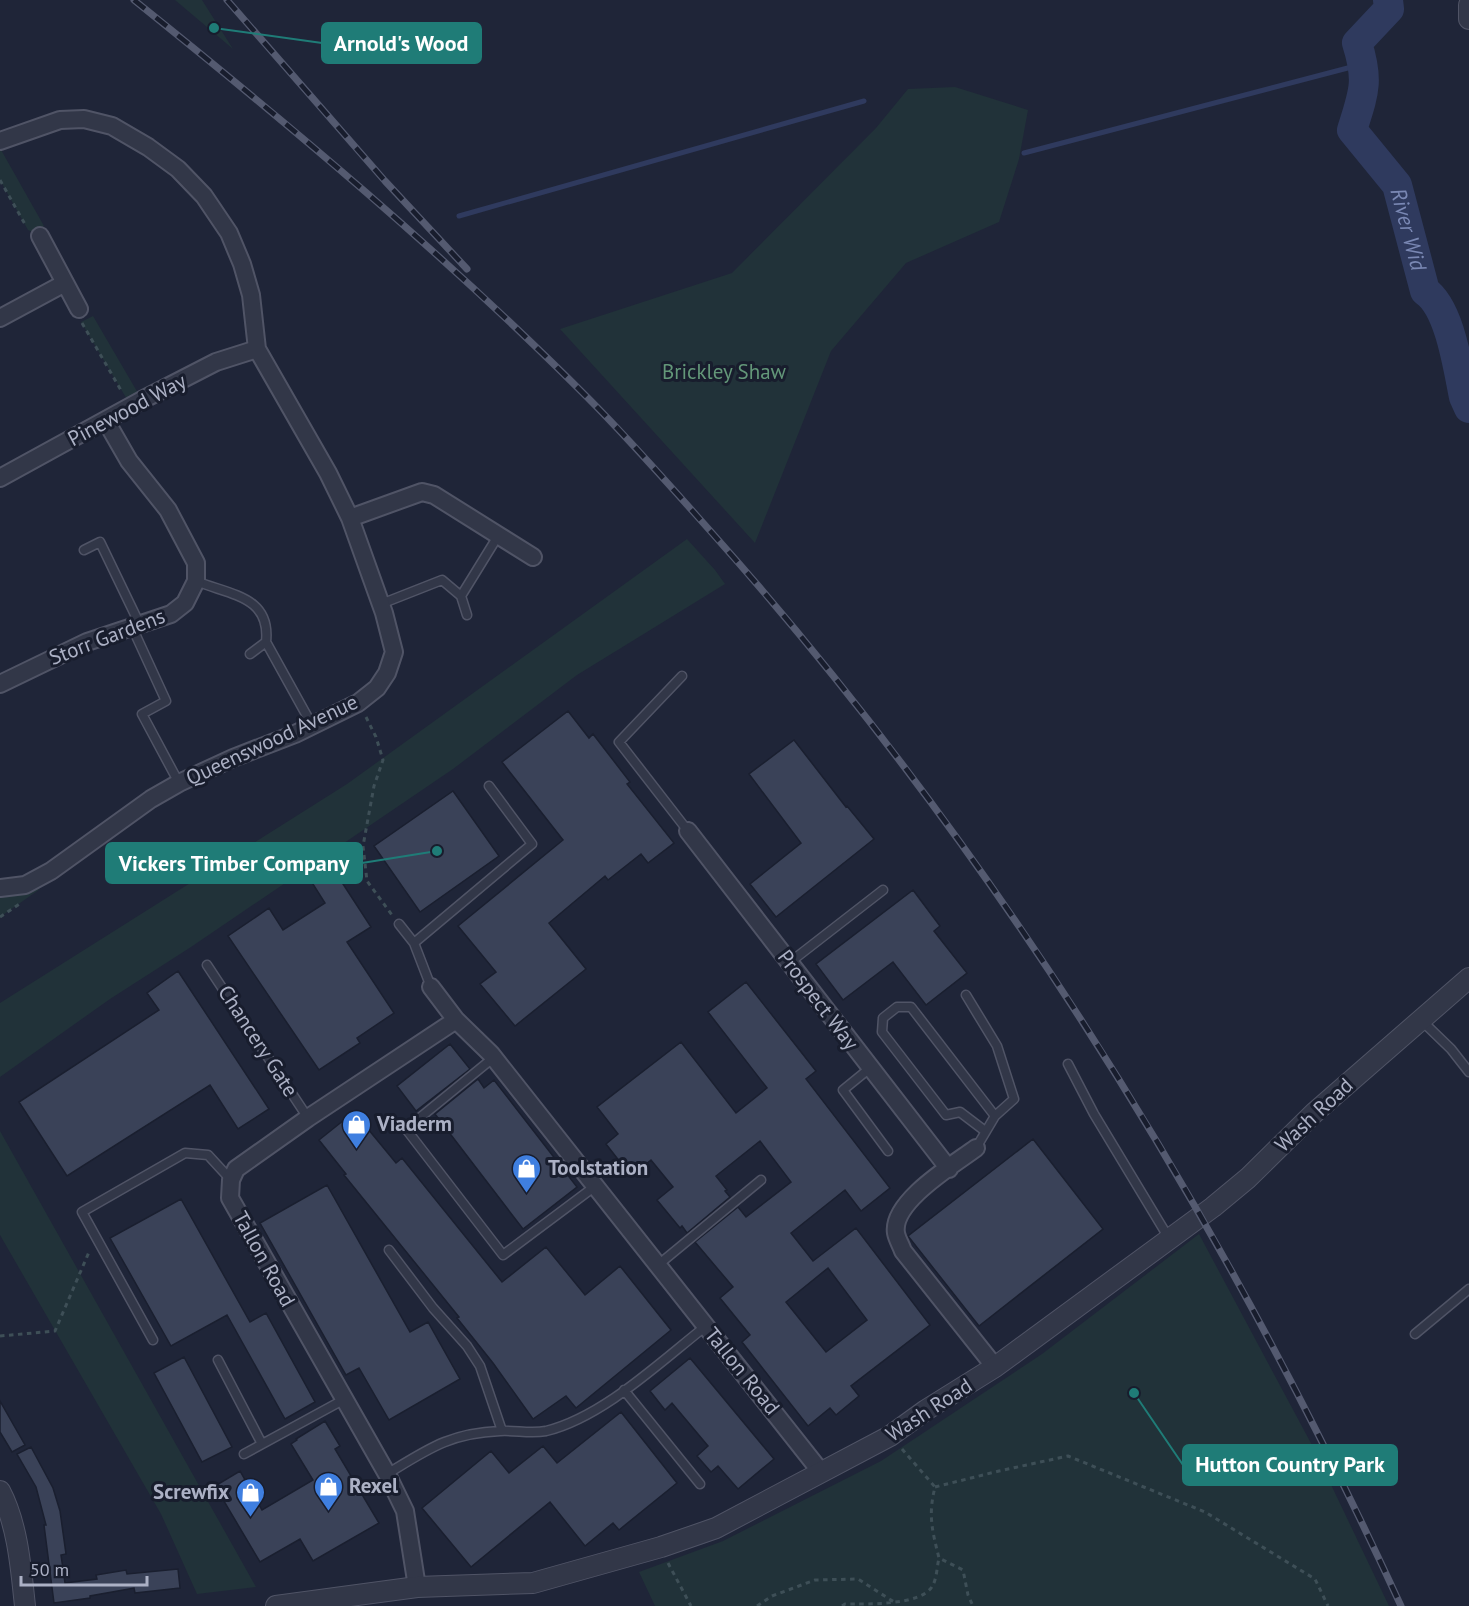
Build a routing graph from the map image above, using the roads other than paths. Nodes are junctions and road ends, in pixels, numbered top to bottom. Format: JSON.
{"nodes":[{"id":1,"x":1469,"y":5,"type":"edge"},
{"id":2,"x":1469,"y":19,"type":"edge"},
{"id":3,"x":0,"y":141,"type":"edge"},
{"id":4,"x":40,"y":236,"type":"road end"},
{"id":5,"x":66,"y":283,"type":"junction"},
{"id":6,"x":79,"y":309,"type":"road end"},
{"id":7,"x":2,"y":314,"type":"edge"},
{"id":8,"x":258,"y":349,"type":"junction"},
{"id":9,"x":106,"y":421,"type":"junction"},
{"id":10,"x":0,"y":478,"type":"edge"},
{"id":11,"x":350,"y":518,"type":"junction"},
{"id":12,"x":498,"y":536,"type":"junction"},
{"id":13,"x":84,"y":550,"type":"dead end"},
{"id":14,"x":533,"y":557,"type":"dead end"},
{"id":15,"x":196,"y":581,"type":"junction"},
{"id":16,"x":461,"y":596,"type":"junction"},
{"id":17,"x":381,"y":604,"type":"junction"},
{"id":18,"x":467,"y":615,"type":"dead end"},
{"id":19,"x":136,"y":626,"type":"junction"},
{"id":20,"x":266,"y":642,"type":"junction"},
{"id":21,"x":250,"y":654,"type":"dead end"},
{"id":22,"x":682,"y":676,"type":"dead end"},
{"id":23,"x":0,"y":684,"type":"edge"},
{"id":24,"x":312,"y":725,"type":"junction"},
{"id":25,"x":179,"y":783,"type":"junction"},
{"id":26,"x":489,"y":786,"type":"dead end"},
{"id":27,"x":688,"y":831,"type":"joint"},
{"id":28,"x":0,"y":888,"type":"edge"},
{"id":29,"x":883,"y":890,"type":"dead end"},
{"id":30,"x":399,"y":924,"type":"road end"},
{"id":31,"x":414,"y":943,"type":"junction"},
{"id":32,"x":789,"y":963,"type":"junction"},
{"id":33,"x":207,"y":965,"type":"dead end"},
{"id":34,"x":1469,"y":978,"type":"edge"},
{"id":35,"x":430,"y":987,"type":"joint"},
{"id":36,"x":966,"y":995,"type":"dead end"},
{"id":37,"x":1420,"y":1019,"type":"junction"},
{"id":38,"x":456,"y":1020,"type":"junction"},
{"id":39,"x":493,"y":1058,"type":"junction"},
{"id":40,"x":1068,"y":1064,"type":"dead end"},
{"id":41,"x":870,"y":1068,"type":"junction"},
{"id":42,"x":1469,"y":1072,"type":"edge"},
{"id":43,"x":994,"y":1116,"type":"junction"},
{"id":44,"x":308,"y":1118,"type":"junction"},
{"id":45,"x":985,"y":1131,"type":"junction"},
{"id":46,"x":976,"y":1148,"type":"joint"},
{"id":47,"x":888,"y":1151,"type":"dead end"},
{"id":48,"x":949,"y":1168,"type":"junction"},
{"id":49,"x":231,"y":1180,"type":"junction"},
{"id":50,"x":761,"y":1180,"type":"dead end"},
{"id":51,"x":594,"y":1187,"type":"junction"},
{"id":52,"x":1170,"y":1240,"type":"junction"},
{"id":53,"x":388,"y":1250,"type":"dead end"},
{"id":54,"x":658,"y":1265,"type":"junction"},
{"id":55,"x":1469,"y":1289,"type":"edge"},
{"id":56,"x":706,"y":1326,"type":"junction"},
{"id":57,"x":1415,"y":1334,"type":"dead end"},
{"id":58,"x":153,"y":1340,"type":"dead end"},
{"id":59,"x":218,"y":1360,"type":"dead end"},
{"id":60,"x":995,"y":1367,"type":"junction"},
{"id":61,"x":624,"y":1390,"type":"junction"},
{"id":62,"x":343,"y":1400,"type":"junction"},
{"id":63,"x":502,"y":1431,"type":"junction"},
{"id":64,"x":262,"y":1444,"type":"junction"},
{"id":65,"x":244,"y":1454,"type":"dead end"},
{"id":66,"x":821,"y":1472,"type":"junction"},
{"id":67,"x":387,"y":1474,"type":"junction"},
{"id":68,"x":700,"y":1484,"type":"dead end"},
{"id":69,"x":0,"y":1491,"type":"edge"},
{"id":70,"x":417,"y":1587,"type":"junction"},
{"id":71,"x":25,"y":1606,"type":"edge"},
{"id":72,"x":276,"y":1606,"type":"edge"}],
"edges":[{"from":1,"to":2,"type":"street"},
{"from":3,"to":8,"type":"street"},
{"from":4,"to":5,"type":"street"},
{"from":5,"to":6,"type":"street"},
{"from":5,"to":7,"type":"street"},
{"from":8,"to":9,"type":"street","name":"Pinewood Way"},
{"from":8,"to":11,"type":"street","name":"Queenswood Avenue"},
{"from":9,"to":10,"type":"street","name":"Pinewood Way"},
{"from":9,"to":15,"type":"street"},
{"from":11,"to":12,"type":"street"},
{"from":11,"to":17,"type":"street","name":"Queenswood Avenue"},
{"from":12,"to":14,"type":"street"},
{"from":12,"to":16,"type":"lane"},
{"from":13,"to":19,"type":"lane"},
{"from":15,"to":19,"type":"street","name":"Storr Gardens"},
{"from":15,"to":20,"type":"lane"},
{"from":16,"to":17,"type":"lane"},
{"from":16,"to":18,"type":"lane"},
{"from":17,"to":24,"type":"street","name":"Queenswood Avenue"},
{"from":19,"to":23,"type":"street","name":"Storr Gardens"},
{"from":19,"to":25,"type":"lane"},
{"from":20,"to":21,"type":"lane"},
{"from":20,"to":24,"type":"lane"},
{"from":22,"to":27,"type":"lane"},
{"from":24,"to":25,"type":"street","name":"Queenswood Avenue"},
{"from":25,"to":28,"type":"street","name":"Queenswood Avenue"},
{"from":26,"to":31,"type":"lane"},
{"from":27,"to":32,"type":"street","name":"Prospect Way"},
{"from":29,"to":32,"type":"lane"},
{"from":30,"to":31,"type":"lane"},
{"from":31,"to":35,"type":"lane"},
{"from":32,"to":41,"type":"street","name":"Prospect Way"},
{"from":33,"to":44,"type":"lane","name":"Chancery Gate"},
{"from":34,"to":37,"type":"street","name":"Wash Road"},
{"from":35,"to":38,"type":"street","name":"Tallon Road"},
{"from":36,"to":43,"type":"lane"},
{"from":37,"to":42,"type":"lane"},
{"from":37,"to":52,"type":"street","name":"Wash Road"},
{"from":38,"to":39,"type":"street","name":"Tallon Road"},
{"from":38,"to":44,"type":"street"},
{"from":39,"to":51,"type":"street","name":"Tallon Road"},
{"from":39,"to":51,"type":"lane"},
{"from":40,"to":52,"type":"lane"},
{"from":41,"to":47,"type":"lane"},
{"from":41,"to":48,"type":"street","name":"Prospect Way"},
{"from":43,"to":45,"type":"lane"},
{"from":43,"to":45,"type":"lane"},
{"from":44,"to":49,"type":"street"},
{"from":45,"to":46,"type":"lane"},
{"from":46,"to":48,"type":"street"},
{"from":48,"to":60,"type":"street"},
{"from":49,"to":58,"type":"lane"},
{"from":49,"to":62,"type":"street","name":"Tallon Road"},
{"from":50,"to":54,"type":"lane"},
{"from":51,"to":54,"type":"street","name":"Tallon Road"},
{"from":52,"to":60,"type":"street","name":"Wash Road"},
{"from":53,"to":63,"type":"lane"},
{"from":54,"to":56,"type":"street","name":"Tallon Road"},
{"from":55,"to":57,"type":"lane"},
{"from":56,"to":61,"type":"lane"},
{"from":56,"to":66,"type":"street","name":"Tallon Road"},
{"from":59,"to":64,"type":"lane"},
{"from":60,"to":66,"type":"street","name":"Wash Road"},
{"from":61,"to":63,"type":"lane"},
{"from":61,"to":68,"type":"lane"},
{"from":62,"to":64,"type":"lane"},
{"from":62,"to":67,"type":"street","name":"Tallon Road"},
{"from":63,"to":67,"type":"lane"},
{"from":64,"to":65,"type":"lane"},
{"from":66,"to":70,"type":"street","name":"Wash Road"},
{"from":67,"to":70,"type":"street","name":"Tallon Road"},
{"from":69,"to":71,"type":"street"},
{"from":70,"to":72,"type":"street","name":"Wash Road"}]}
